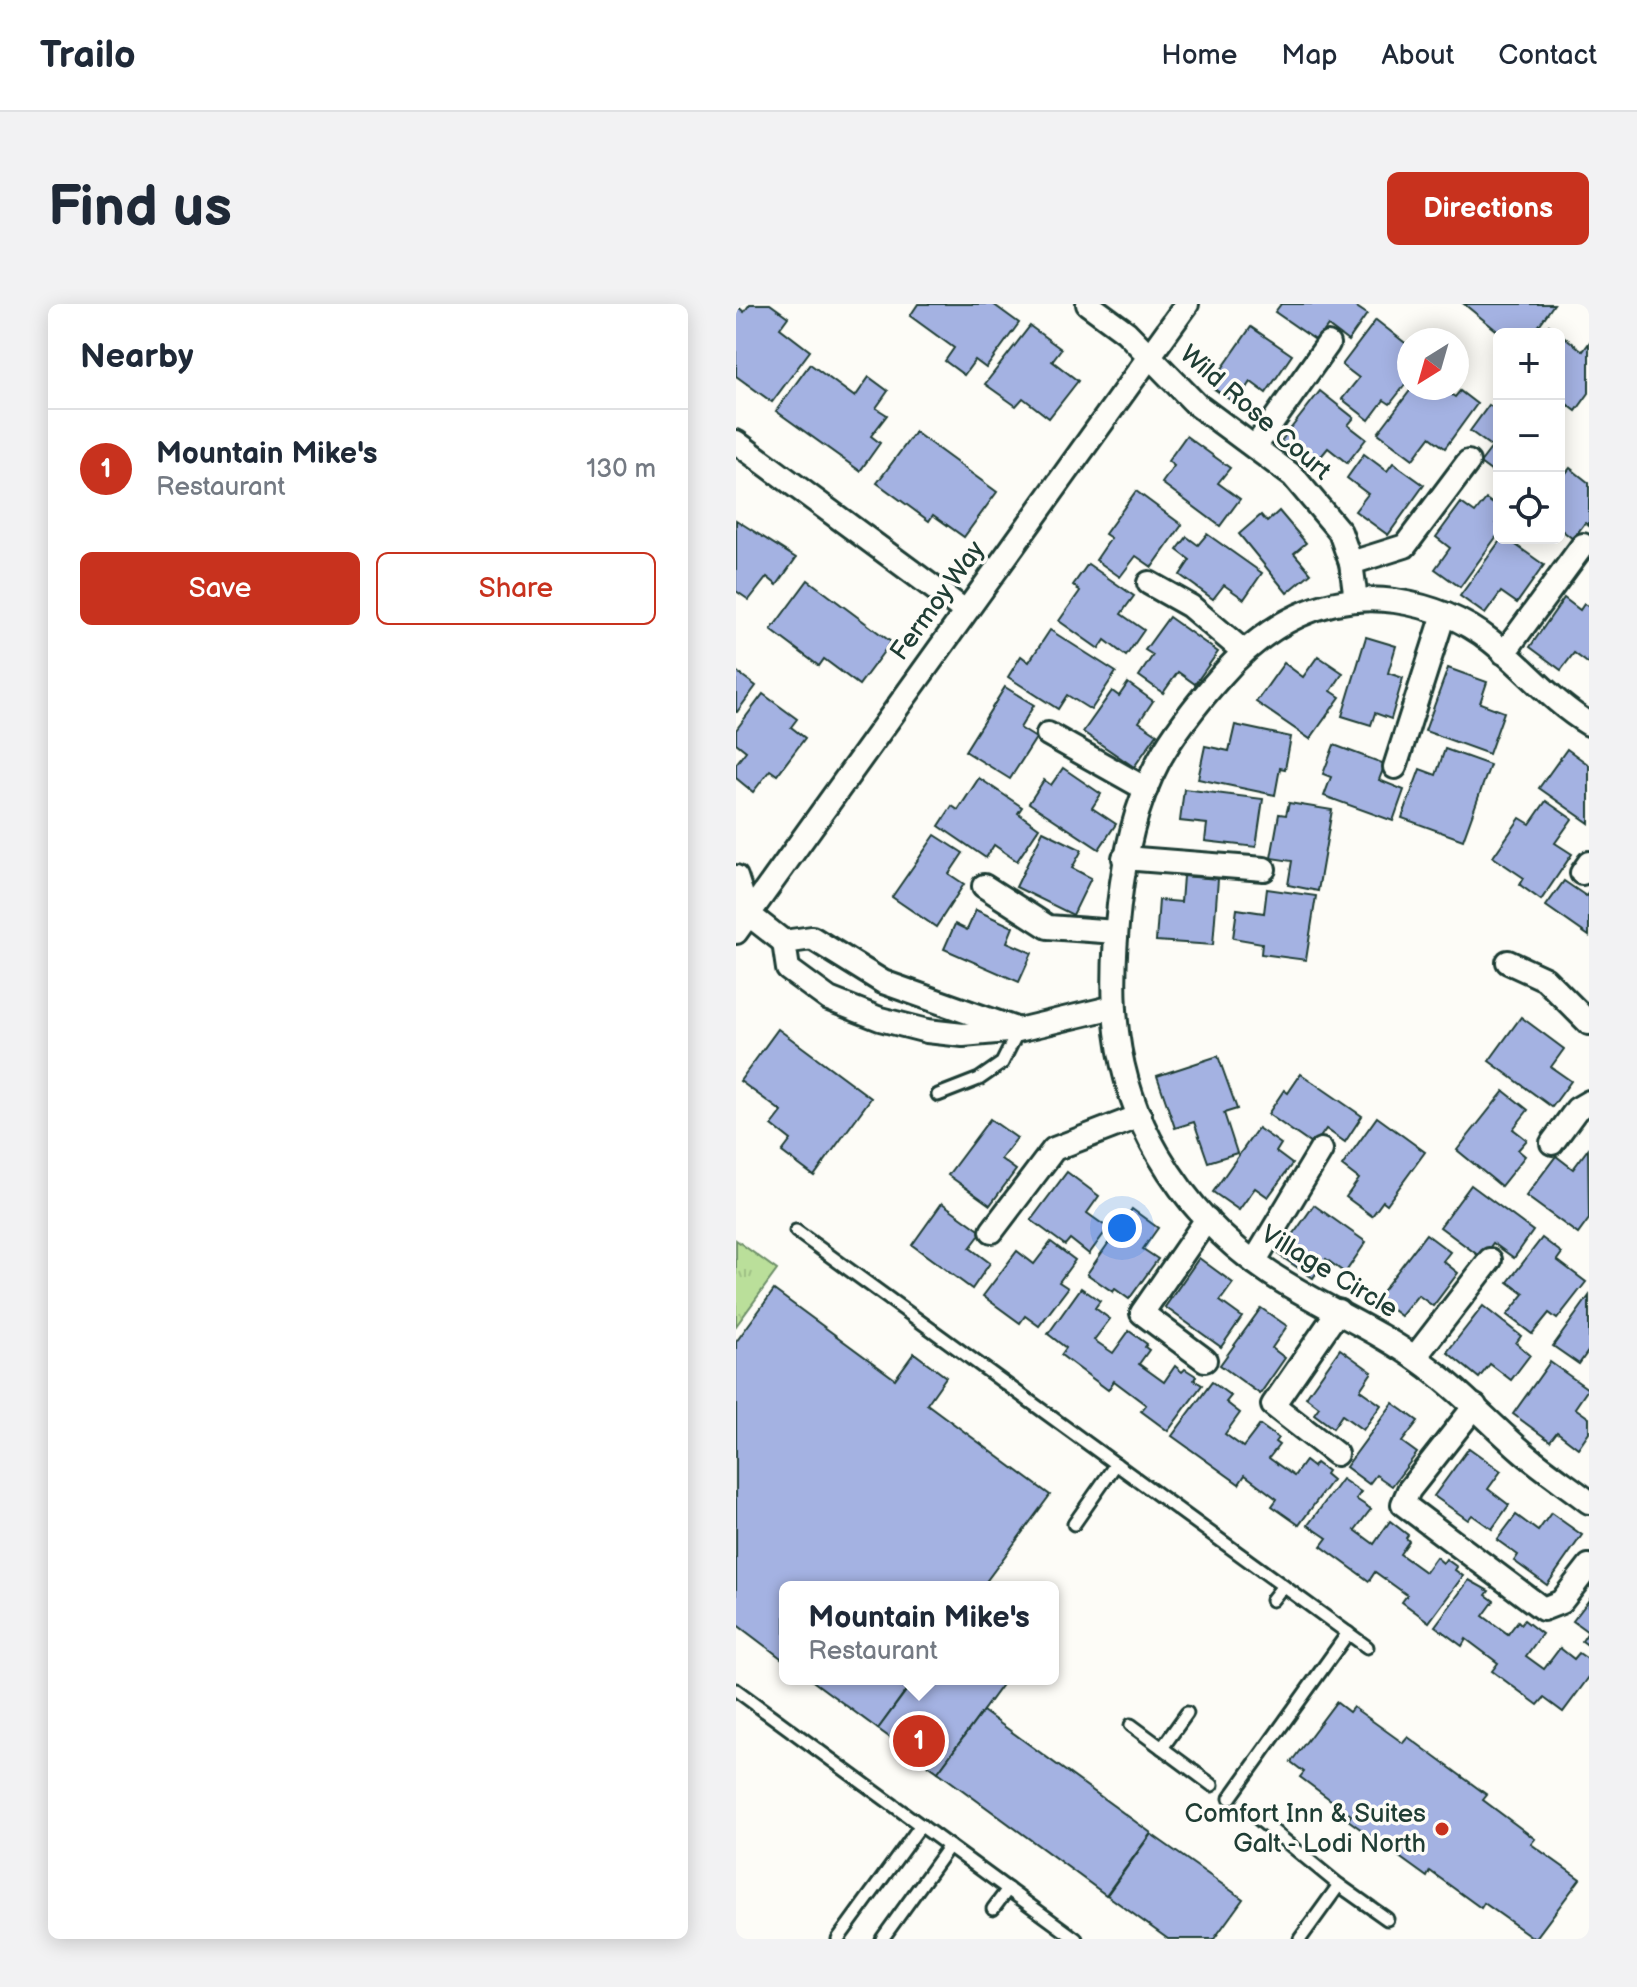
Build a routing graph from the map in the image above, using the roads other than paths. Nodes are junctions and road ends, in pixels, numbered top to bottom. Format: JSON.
{"nodes":[{"id":1,"x":1088,"y":304,"type":"edge"},
{"id":2,"x":1187,"y":304,"type":"edge"},
{"id":3,"x":1328,"y":344,"type":"dead end"},
{"id":4,"x":1149,"y":357,"type":"junction"},
{"id":5,"x":736,"y":442,"type":"edge"},
{"id":6,"x":1255,"y":447,"type":"junction"},
{"id":7,"x":1468,"y":462,"type":"dead end"},
{"id":8,"x":1583,"y":545,"type":"dead end"},
{"id":9,"x":1351,"y":563,"type":"junction"},
{"id":10,"x":1149,"y":583,"type":"dead end"},
{"id":11,"x":1356,"y":600,"type":"junction"},
{"id":12,"x":965,"y":611,"type":"junction"},
{"id":13,"x":1444,"y":614,"type":"junction"},
{"id":14,"x":1243,"y":651,"type":"junction"},
{"id":15,"x":1504,"y":653,"type":"junction"},
{"id":16,"x":1589,"y":724,"type":"edge"},
{"id":17,"x":1048,"y":734,"type":"dead end"},
{"id":18,"x":1395,"y":767,"type":"dead end"},
{"id":19,"x":1146,"y":789,"type":"junction"},
{"id":20,"x":1124,"y":858,"type":"junction"},
{"id":21,"x":1264,"y":869,"type":"dead end"},
{"id":22,"x":736,"y":877,"type":"edge"},
{"id":23,"x":984,"y":886,"type":"dead end"},
{"id":24,"x":740,"y":919,"type":"edge"},
{"id":25,"x":1116,"y":932,"type":"junction"},
{"id":26,"x":784,"y":942,"type":"junction"},
{"id":27,"x":1508,"y":962,"type":"dead end"},
{"id":28,"x":931,"y":1001,"type":"junction"},
{"id":29,"x":1114,"y":1007,"type":"junction"},
{"id":30,"x":1589,"y":1023,"type":"edge"},
{"id":31,"x":1018,"y":1030,"type":"junction"},
{"id":32,"x":927,"y":1031,"type":"junction"},
{"id":33,"x":938,"y":1095,"type":"dead end"},
{"id":34,"x":1589,"y":1102,"type":"edge"},
{"id":35,"x":1140,"y":1116,"type":"junction"},
{"id":36,"x":1552,"y":1143,"type":"dead end"},
{"id":37,"x":1321,"y":1150,"type":"dead end"},
{"id":38,"x":1207,"y":1219,"type":"junction"},
{"id":39,"x":796,"y":1231,"type":"dead end"},
{"id":40,"x":992,"y":1231,"type":"dead end"},
{"id":41,"x":1490,"y":1260,"type":"dead end"},
{"id":42,"x":1254,"y":1262,"type":"junction"},
{"id":43,"x":1338,"y":1311,"type":"junction"},
{"id":44,"x":1415,"y":1357,"type":"junction"},
{"id":45,"x":1205,"y":1360,"type":"dead end"},
{"id":46,"x":1475,"y":1406,"type":"junction"},
{"id":47,"x":1336,"y":1454,"type":"dead end"},
{"id":48,"x":1116,"y":1464,"type":"junction"},
{"id":49,"x":1589,"y":1502,"type":"edge"},
{"id":50,"x":1074,"y":1524,"type":"dead end"},
{"id":51,"x":1589,"y":1566,"type":"edge"},
{"id":52,"x":1283,"y":1586,"type":"junction"},
{"id":53,"x":1272,"y":1600,"type":"dead end"},
{"id":54,"x":1348,"y":1633,"type":"junction"},
{"id":55,"x":1367,"y":1647,"type":"dead end"},
{"id":56,"x":736,"y":1690,"type":"edge"},
{"id":57,"x":1187,"y":1713,"type":"dead end"},
{"id":58,"x":1131,"y":1725,"type":"dead end"},
{"id":59,"x":1162,"y":1748,"type":"junction"},
{"id":60,"x":1212,"y":1785,"type":"dead end"},
{"id":61,"x":1230,"y":1798,"type":"dead end"},
{"id":62,"x":1250,"y":1812,"type":"dead end"},
{"id":63,"x":921,"y":1825,"type":"junction"},
{"id":64,"x":949,"y":1846,"type":"junction"},
{"id":65,"x":1339,"y":1885,"type":"junction"},
{"id":66,"x":1008,"y":1889,"type":"junction"},
{"id":67,"x":993,"y":1909,"type":"dead end"},
{"id":68,"x":1387,"y":1919,"type":"dead end"},
{"id":69,"x":1072,"y":1938,"type":"edge"},
{"id":70,"x":838,"y":1939,"type":"edge"},
{"id":71,"x":882,"y":1939,"type":"edge"},
{"id":72,"x":1300,"y":1939,"type":"edge"}],
"edges":[{"from":1,"to":4,"type":"street","name":"Wild Rose Court"},
{"from":2,"to":4,"type":"street","name":"Fermoy Way"},
{"from":3,"to":6,"type":"street"},
{"from":4,"to":6,"type":"street","name":"Wild Rose Court"},
{"from":4,"to":12,"type":"street","name":"Fermoy Way"},
{"from":5,"to":12,"type":"street"},
{"from":6,"to":9,"type":"street","name":"Wild Rose Court"},
{"from":7,"to":9,"type":"street"},
{"from":8,"to":15,"type":"street"},
{"from":9,"to":11,"type":"street","name":"Wild Rose Court"},
{"from":10,"to":14,"type":"street"},
{"from":11,"to":13,"type":"street","name":"Village Circle"},
{"from":11,"to":14,"type":"street","name":"Village Circle"},
{"from":12,"to":24,"type":"street","name":"Fermoy Way"},
{"from":13,"to":15,"type":"street","name":"Village Circle"},
{"from":13,"to":18,"type":"street"},
{"from":14,"to":19,"type":"street","name":"Village Circle"},
{"from":15,"to":16,"type":"street","name":"Village Circle"},
{"from":17,"to":19,"type":"street"},
{"from":19,"to":20,"type":"street","name":"Village Circle"},
{"from":20,"to":21,"type":"street"},
{"from":20,"to":25,"type":"street","name":"Village Circle"},
{"from":22,"to":24,"type":"street"},
{"from":23,"to":25,"type":"street"},
{"from":24,"to":26,"type":"street"},
{"from":25,"to":29,"type":"street","name":"Village Circle"},
{"from":26,"to":28,"type":"street"},
{"from":26,"to":32,"type":"street"},
{"from":27,"to":30,"type":"street"},
{"from":28,"to":31,"type":"street"},
{"from":28,"to":32,"type":"street"},
{"from":29,"to":31,"type":"street"},
{"from":29,"to":35,"type":"street","name":"Village Circle"},
{"from":31,"to":32,"type":"street"},
{"from":31,"to":33,"type":"lane"},
{"from":34,"to":36,"type":"street"},
{"from":35,"to":38,"type":"street","name":"Village Circle"},
{"from":35,"to":40,"type":"street"},
{"from":37,"to":42,"type":"street"},
{"from":38,"to":42,"type":"street","name":"Village Circle"},
{"from":38,"to":45,"type":"street"},
{"from":39,"to":48,"type":"lane"},
{"from":41,"to":44,"type":"street"},
{"from":42,"to":43,"type":"street","name":"Village Circle"},
{"from":43,"to":44,"type":"street","name":"Village Circle"},
{"from":43,"to":47,"type":"street"},
{"from":44,"to":46,"type":"street","name":"Village Circle"},
{"from":46,"to":49,"type":"street","name":"Village Circle"},
{"from":46,"to":51,"type":"street"},
{"from":48,"to":50,"type":"lane"},
{"from":48,"to":52,"type":"lane"},
{"from":52,"to":53,"type":"lane"},
{"from":52,"to":54,"type":"lane"},
{"from":54,"to":55,"type":"lane"},
{"from":54,"to":61,"type":"lane"},
{"from":56,"to":63,"type":"lane"},
{"from":57,"to":59,"type":"lane"},
{"from":58,"to":59,"type":"lane"},
{"from":59,"to":60,"type":"lane"},
{"from":62,"to":65,"type":"lane"},
{"from":63,"to":64,"type":"lane"},
{"from":63,"to":70,"type":"lane"},
{"from":64,"to":66,"type":"lane"},
{"from":64,"to":71,"type":"lane"},
{"from":65,"to":68,"type":"lane"},
{"from":65,"to":72,"type":"lane"},
{"from":66,"to":67,"type":"lane"},
{"from":66,"to":69,"type":"lane"}]}
